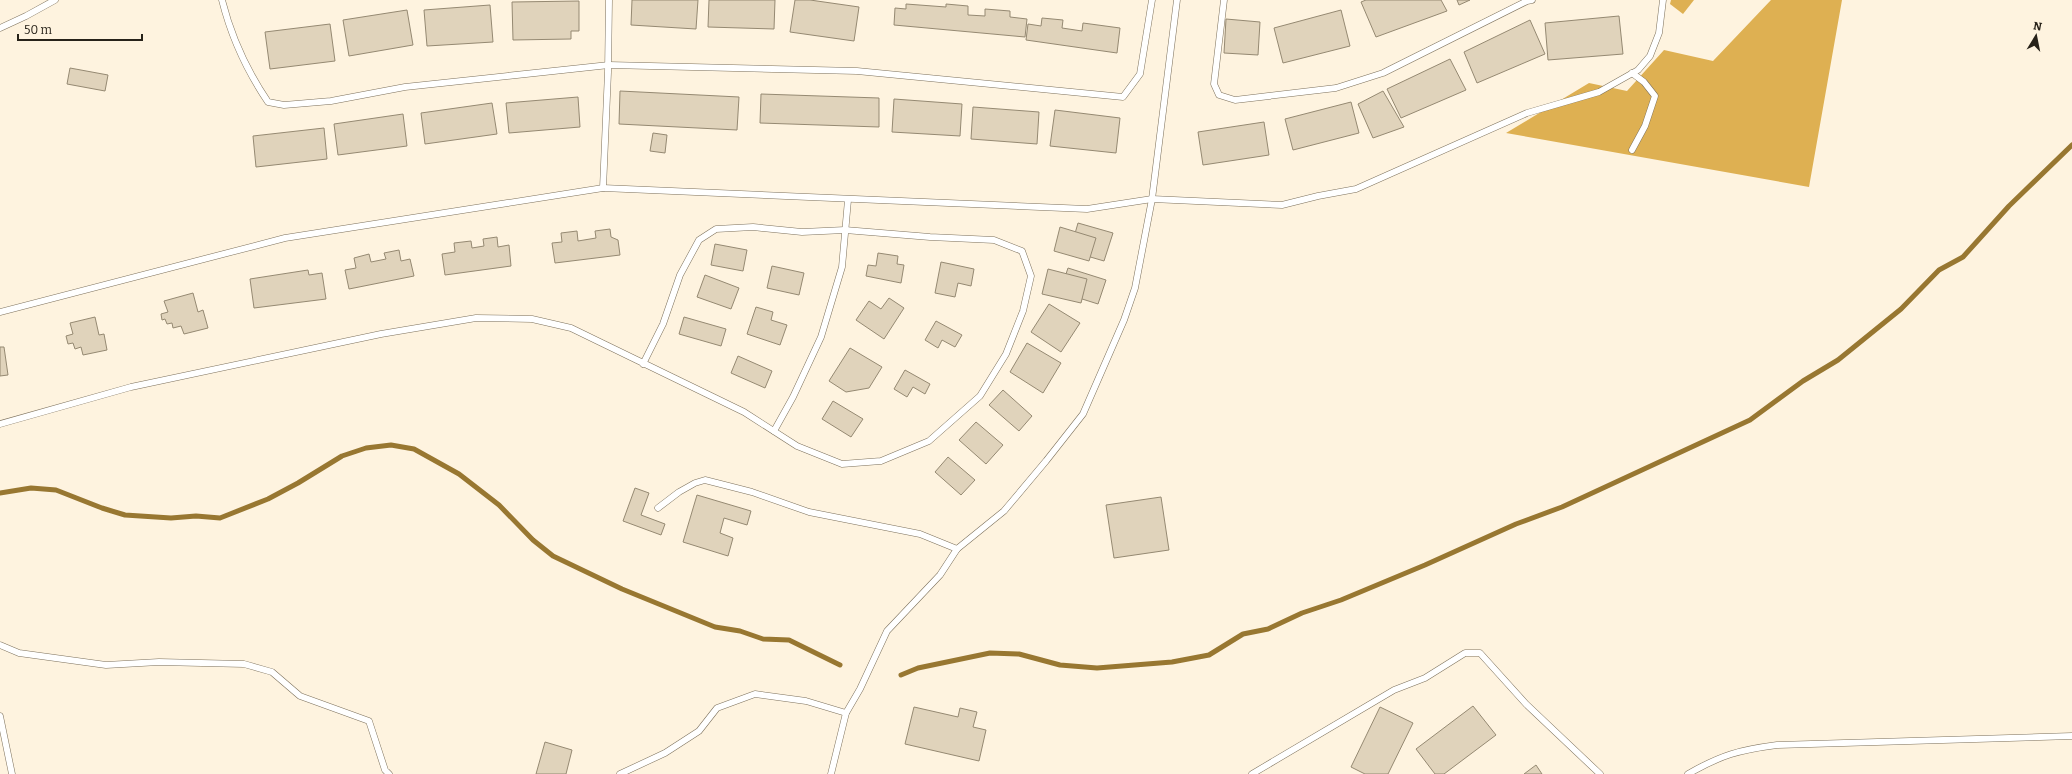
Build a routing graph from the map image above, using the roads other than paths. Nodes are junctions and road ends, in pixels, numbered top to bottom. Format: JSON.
{"nodes":[{"id":1,"x":55,"y":0,"type":"edge"},
{"id":2,"x":222,"y":0,"type":"edge"},
{"id":3,"x":610,"y":0,"type":"edge"},
{"id":4,"x":1152,"y":0,"type":"edge"},
{"id":5,"x":1177,"y":0,"type":"edge"},
{"id":6,"x":1224,"y":0,"type":"edge"},
{"id":7,"x":1532,"y":0,"type":"edge"},
{"id":8,"x":1663,"y":0,"type":"edge"},
{"id":9,"x":0,"y":28,"type":"edge"},
{"id":10,"x":609,"y":65,"type":"junction"},
{"id":11,"x":1632,"y":73,"type":"junction"},
{"id":12,"x":1632,"y":150,"type":"dead end"},
{"id":13,"x":603,"y":188,"type":"junction"},
{"id":14,"x":1152,"y":199,"type":"junction"},
{"id":15,"x":848,"y":200,"type":"junction"},
{"id":16,"x":845,"y":230,"type":"junction"},
{"id":17,"x":0,"y":312,"type":"edge"},
{"id":18,"x":643,"y":364,"type":"junction"},
{"id":19,"x":0,"y":424,"type":"edge"},
{"id":20,"x":774,"y":431,"type":"junction"},
{"id":21,"x":658,"y":508,"type":"dead end"},
{"id":22,"x":957,"y":549,"type":"junction"},
{"id":23,"x":0,"y":645,"type":"edge"},
{"id":24,"x":846,"y":713,"type":"junction"},
{"id":25,"x":0,"y":716,"type":"edge"},
{"id":26,"x":2072,"y":736,"type":"edge"},
{"id":27,"x":387,"y":773,"type":"edge"},
{"id":28,"x":12,"y":774,"type":"edge"},
{"id":29,"x":620,"y":774,"type":"edge"},
{"id":30,"x":831,"y":774,"type":"edge"},
{"id":31,"x":1252,"y":774,"type":"edge"},
{"id":32,"x":1600,"y":774,"type":"edge"},
{"id":33,"x":1688,"y":774,"type":"edge"}],
"edges":[{"from":1,"to":9,"type":"lane"},
{"from":2,"to":10,"type":"lane"},
{"from":3,"to":10,"type":"lane"},
{"from":4,"to":10,"type":"lane"},
{"from":5,"to":14,"type":"lane"},
{"from":6,"to":7,"type":"lane"},
{"from":8,"to":11,"type":"lane"},
{"from":10,"to":13,"type":"lane"},
{"from":11,"to":12,"type":"lane"},
{"from":11,"to":14,"type":"lane"},
{"from":13,"to":15,"type":"lane"},
{"from":13,"to":17,"type":"lane"},
{"from":14,"to":15,"type":"lane"},
{"from":14,"to":22,"type":"lane"},
{"from":15,"to":16,"type":"lane"},
{"from":16,"to":18,"type":"lane"},
{"from":16,"to":20,"type":"lane"},
{"from":16,"to":20,"type":"lane"},
{"from":18,"to":19,"type":"lane"},
{"from":18,"to":20,"type":"lane"},
{"from":21,"to":22,"type":"lane"},
{"from":22,"to":24,"type":"lane"},
{"from":23,"to":27,"type":"lane"},
{"from":24,"to":29,"type":"lane"},
{"from":24,"to":30,"type":"lane"},
{"from":25,"to":28,"type":"lane"},
{"from":26,"to":33,"type":"lane"},
{"from":31,"to":32,"type":"lane"}]}
